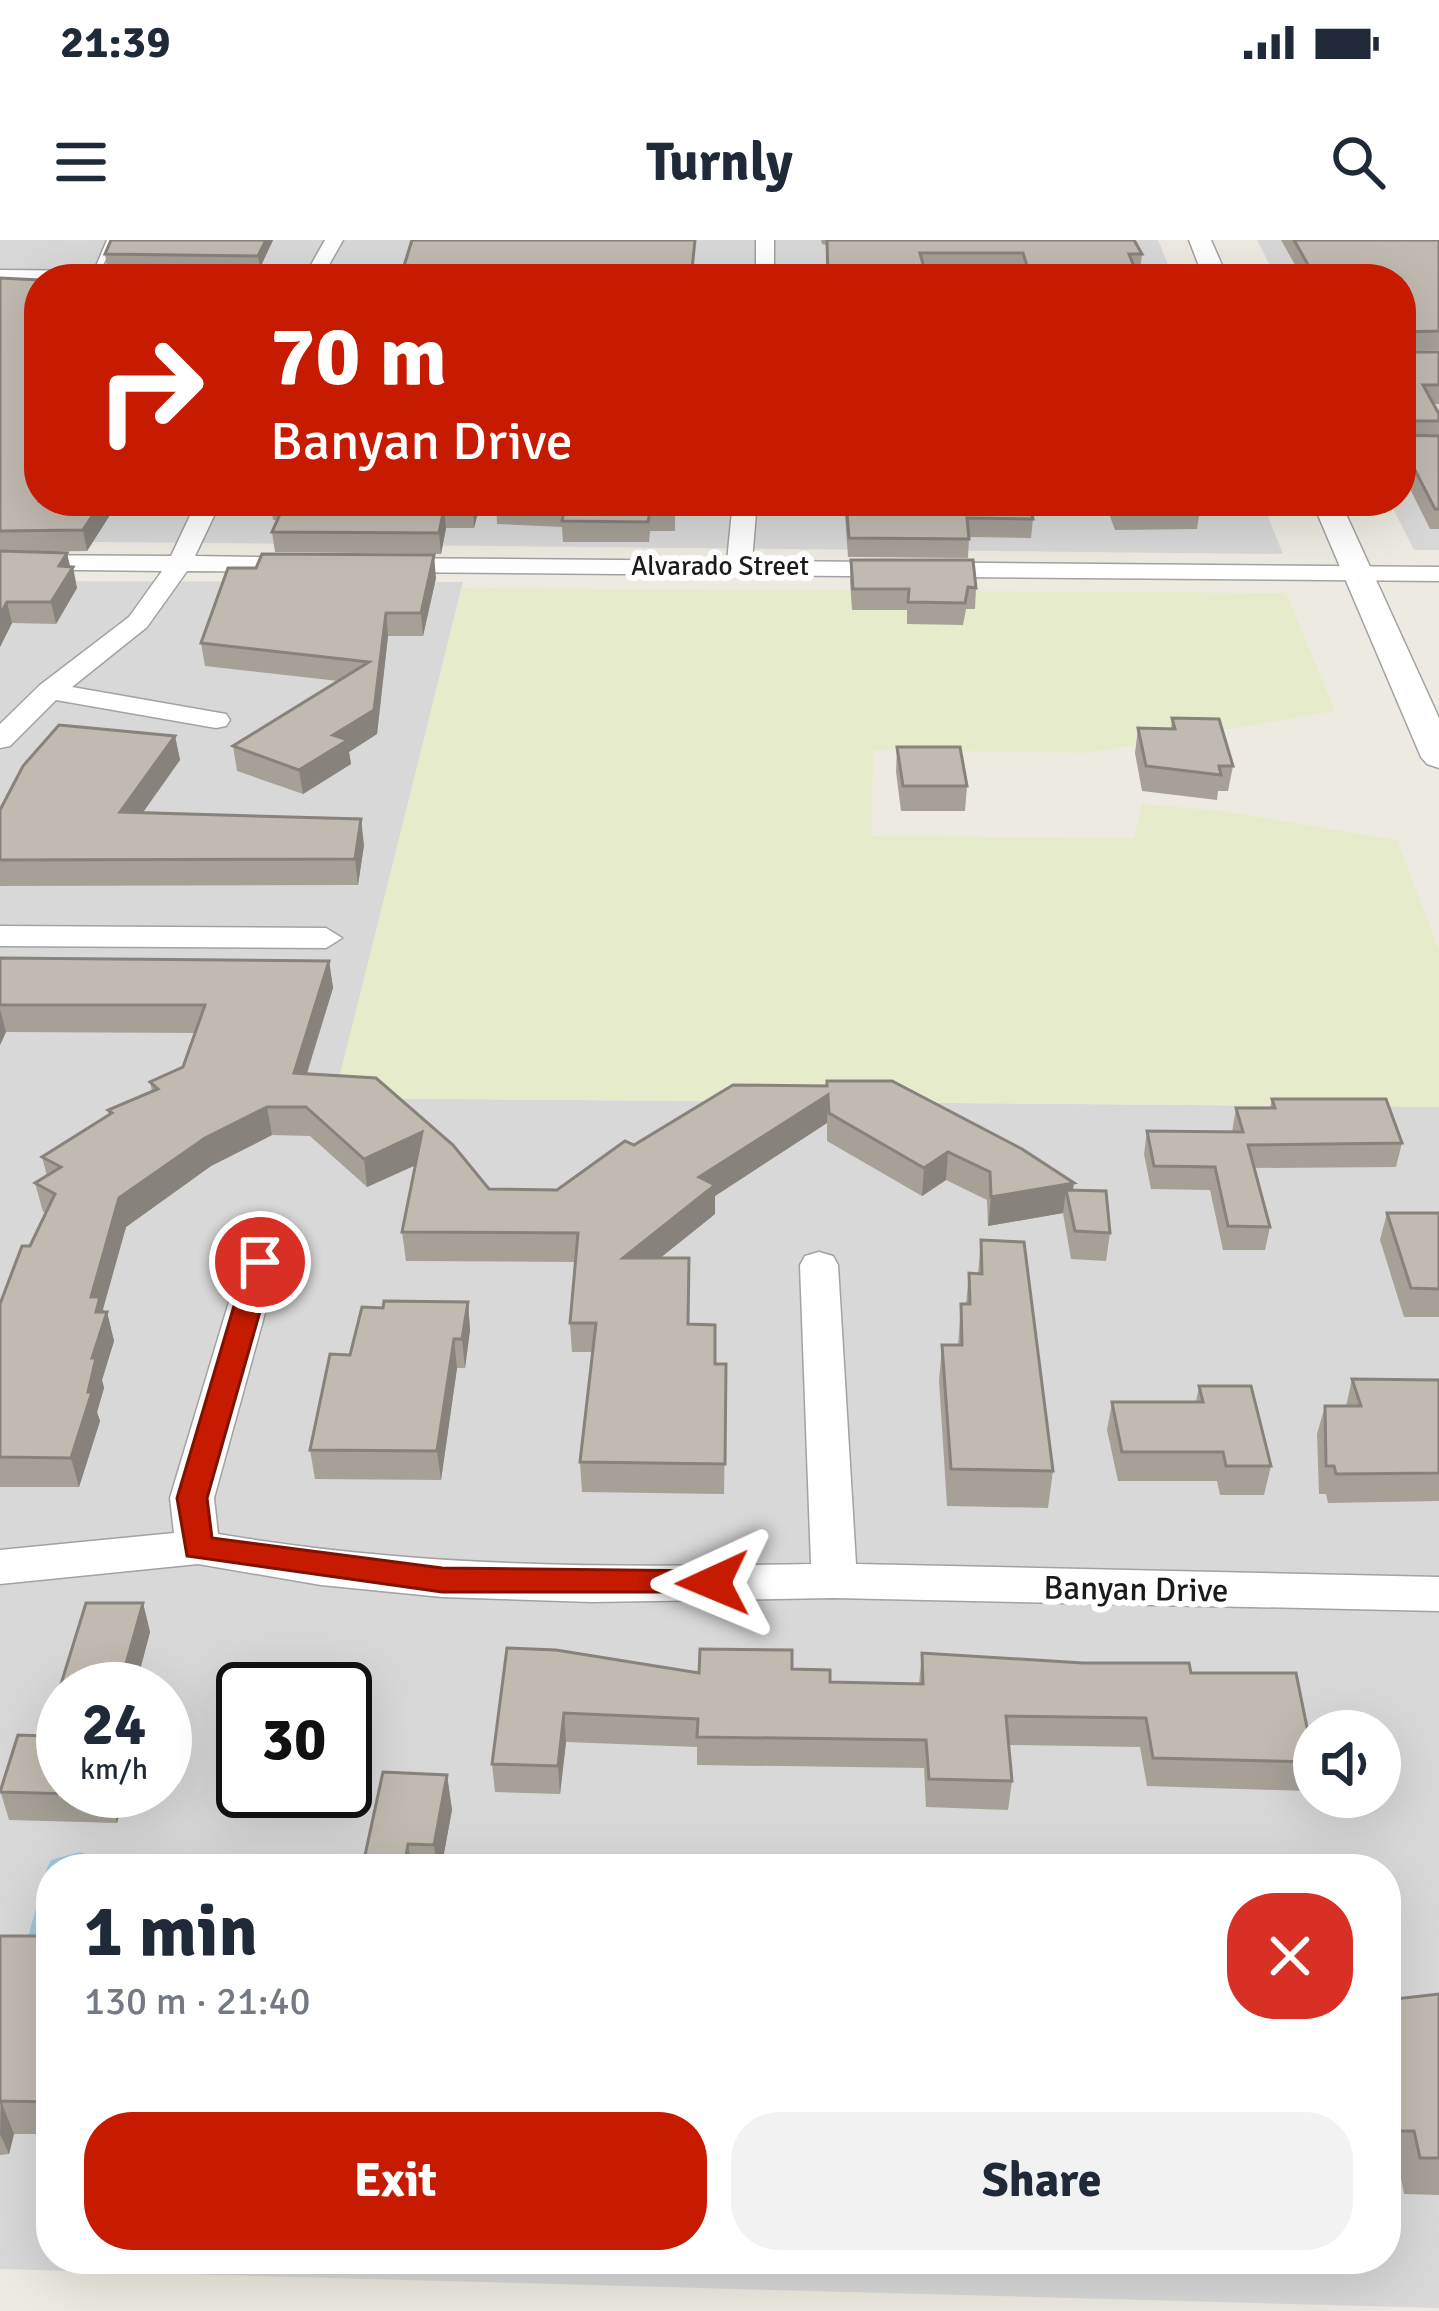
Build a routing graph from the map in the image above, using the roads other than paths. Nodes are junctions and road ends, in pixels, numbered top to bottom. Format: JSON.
{"nodes":[{"id":1,"x":202,"y":516,"type":"edge"},
{"id":2,"x":744,"y":516,"type":"edge"},
{"id":3,"x":1332,"y":516,"type":"edge"},
{"id":4,"x":0,"y":562,"type":"edge"},
{"id":5,"x":179,"y":565,"type":"junction"},
{"id":6,"x":740,"y":565,"type":"junction"},
{"id":7,"x":1357,"y":573,"type":"junction"},
{"id":8,"x":1439,"y":574,"type":"edge"},
{"id":9,"x":50,"y":691,"type":"junction"},
{"id":10,"x":215,"y":720,"type":"dead end"},
{"id":11,"x":0,"y":740,"type":"edge"},
{"id":12,"x":1439,"y":757,"type":"edge"},
{"id":13,"x":0,"y":936,"type":"edge"},
{"id":14,"x":326,"y":938,"type":"dead end"},
{"id":15,"x":260,"y":1262,"type":"dead end"},
{"id":16,"x":819,"y":1265,"type":"dead end"},
{"id":17,"x":198,"y":1547,"type":"junction"},
{"id":18,"x":0,"y":1567,"type":"edge"},
{"id":19,"x":834,"y":1581,"type":"junction"},
{"id":20,"x":1439,"y":1594,"type":"edge"}],
"edges":[{"from":1,"to":5,"type":"street"},
{"from":2,"to":6,"type":"street"},
{"from":3,"to":7,"type":"street"},
{"from":4,"to":5,"type":"street","name":"Alvarado Street"},
{"from":5,"to":6,"type":"street","name":"Alvarado Street"},
{"from":5,"to":9,"type":"street"},
{"from":6,"to":7,"type":"street","name":"Alvarado Street"},
{"from":7,"to":8,"type":"street","name":"Alvarado Street"},
{"from":7,"to":12,"type":"street"},
{"from":9,"to":10,"type":"street"},
{"from":9,"to":11,"type":"street"},
{"from":13,"to":14,"type":"street"},
{"from":15,"to":17,"type":"street"},
{"from":16,"to":19,"type":"street"},
{"from":17,"to":18,"type":"street","name":"Banyan Drive"},
{"from":17,"to":19,"type":"street","name":"Banyan Drive"},
{"from":19,"to":20,"type":"street","name":"Banyan Drive"}]}
